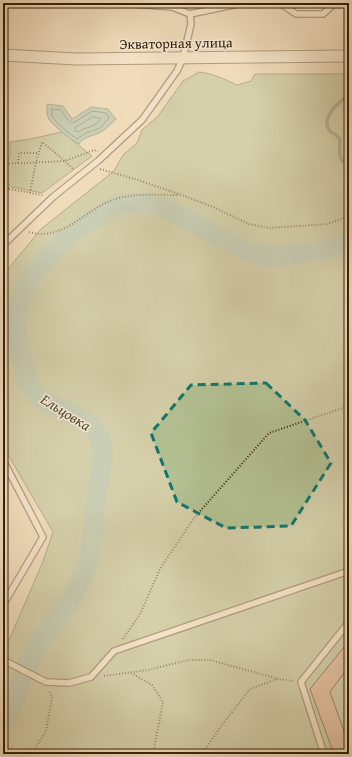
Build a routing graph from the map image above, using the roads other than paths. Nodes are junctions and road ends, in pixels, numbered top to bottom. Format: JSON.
{"nodes":[{"id":1,"x":20,"y":3,"type":"edge"},
{"id":2,"x":119,"y":3,"type":"edge"},
{"id":3,"x":243,"y":3,"type":"edge"},
{"id":4,"x":280,"y":3,"type":"edge"},
{"id":5,"x":335,"y":3,"type":"edge"},
{"id":6,"x":3,"y":4,"type":"edge"},
{"id":7,"x":190,"y":14,"type":"junction"},
{"id":8,"x":3,"y":55,"type":"edge"},
{"id":9,"x":349,"y":56,"type":"edge"},
{"id":10,"x":183,"y":58,"type":"junction"},
{"id":11,"x":4,"y":242,"type":"edge"},
{"id":12,"x":3,"y":460,"type":"edge"},
{"id":13,"x":349,"y":571,"type":"edge"},
{"id":14,"x":3,"y":606,"type":"edge"},
{"id":15,"x":349,"y":622,"type":"edge"},
{"id":16,"x":4,"y":661,"type":"edge"},
{"id":17,"x":324,"y":754,"type":"edge"}],
"edges":[{"from":1,"to":6,"type":"lane"},
{"from":2,"to":7,"type":"lane"},
{"from":3,"to":7,"type":"lane"},
{"from":4,"to":5,"type":"lane"},
{"from":7,"to":10,"type":"lane"},
{"from":8,"to":10,"type":"street","name":"Экваторная улица"},
{"from":9,"to":10,"type":"street","name":"Экваторная улица"},
{"from":10,"to":11,"type":"lane"},
{"from":12,"to":14,"type":"lane"},
{"from":13,"to":16,"type":"lane"},
{"from":15,"to":17,"type":"lane"}]}
